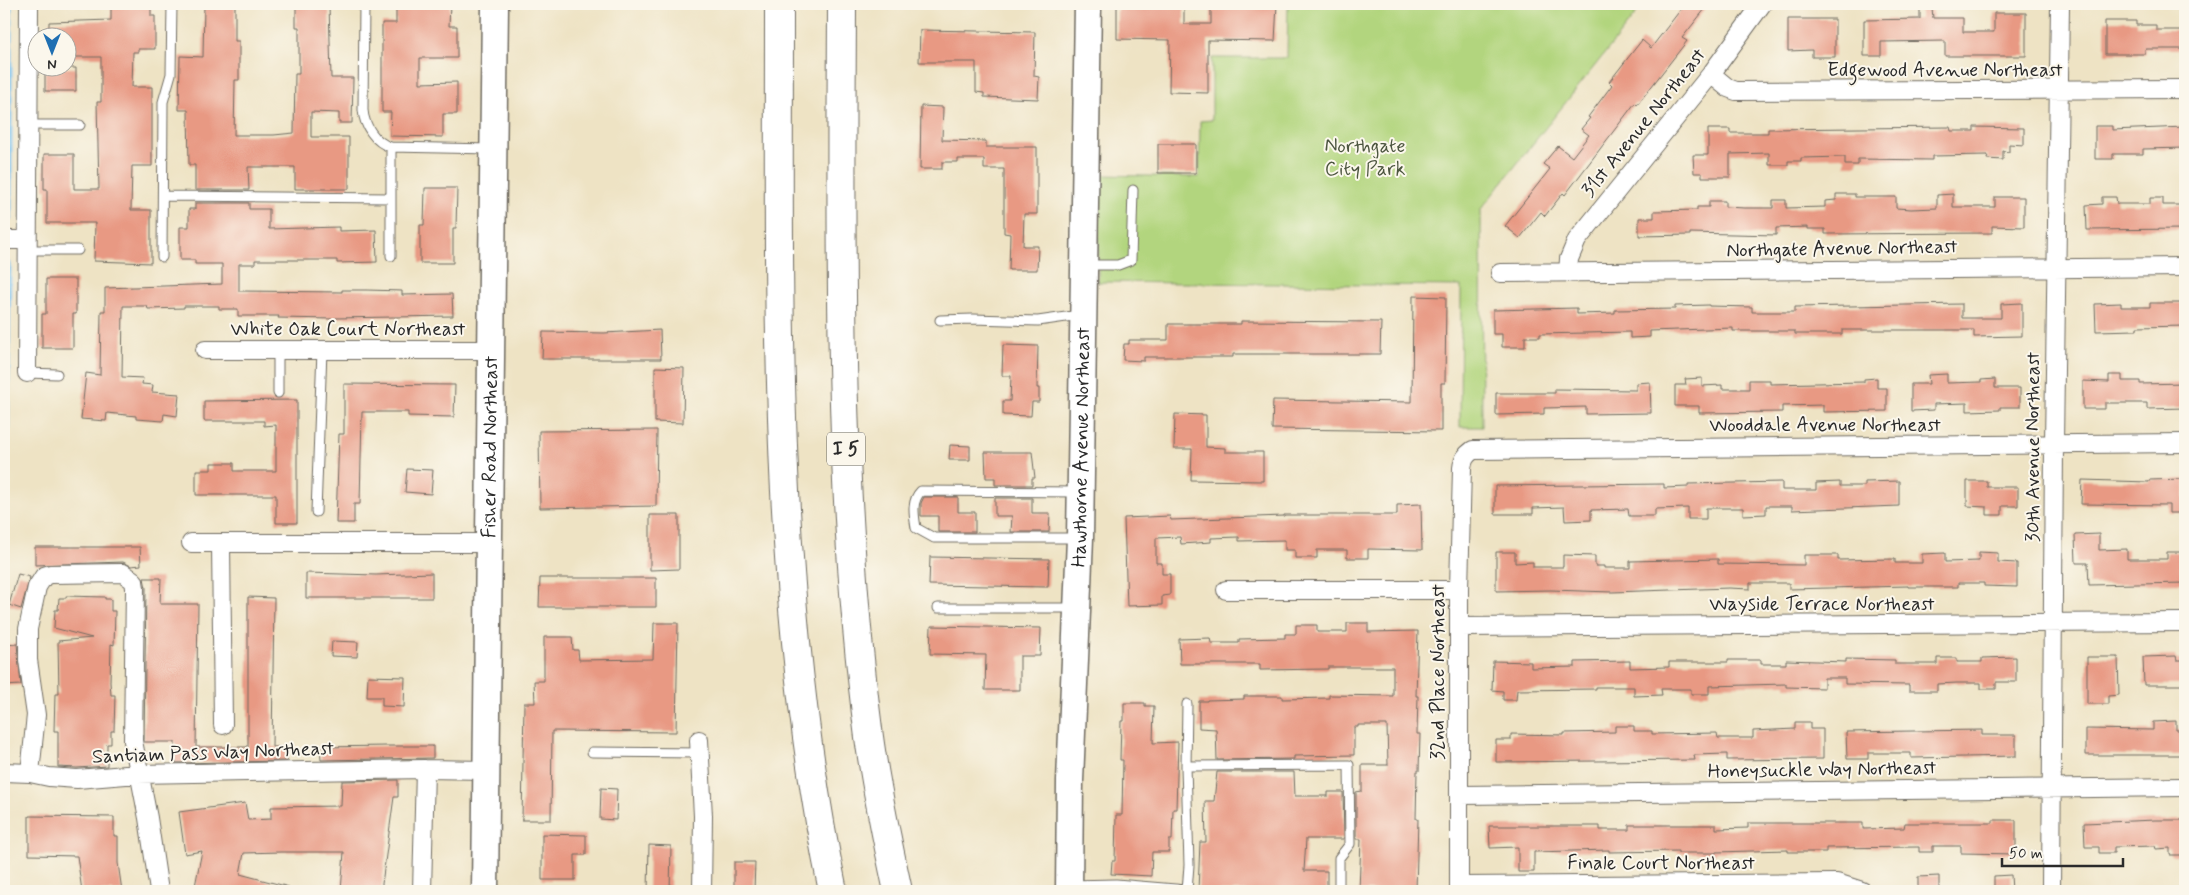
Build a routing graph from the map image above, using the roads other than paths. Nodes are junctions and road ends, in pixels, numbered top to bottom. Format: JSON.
{"nodes":[{"id":1,"x":30,"y":4,"type":"edge"},
{"id":2,"x":172,"y":4,"type":"edge"},
{"id":3,"x":364,"y":4,"type":"edge"},
{"id":4,"x":496,"y":4,"type":"edge"},
{"id":5,"x":779,"y":4,"type":"edge"},
{"id":6,"x":842,"y":4,"type":"edge"},
{"id":7,"x":1088,"y":4,"type":"edge"},
{"id":8,"x":1762,"y":4,"type":"edge"},
{"id":9,"x":2060,"y":4,"type":"edge"},
{"id":10,"x":1711,"y":74,"type":"junction"},
{"id":11,"x":2185,"y":89,"type":"edge"},
{"id":12,"x":2058,"y":91,"type":"junction"},
{"id":13,"x":29,"y":125,"type":"junction"},
{"id":14,"x":80,"y":125,"type":"dead end"},
{"id":15,"x":391,"y":147,"type":"junction"},
{"id":16,"x":494,"y":149,"type":"junction"},
{"id":17,"x":1133,"y":190,"type":"dead end"},
{"id":18,"x":163,"y":196,"type":"junction"},
{"id":19,"x":391,"y":198,"type":"junction"},
{"id":20,"x":4,"y":240,"type":"edge"},
{"id":21,"x":27,"y":245,"type":"junction"},
{"id":22,"x":78,"y":250,"type":"dead end"},
{"id":23,"x":391,"y":256,"type":"dead end"},
{"id":24,"x":162,"y":257,"type":"dead end"},
{"id":25,"x":1084,"y":266,"type":"junction"},
{"id":26,"x":2185,"y":267,"type":"edge"},
{"id":27,"x":2056,"y":269,"type":"junction"},
{"id":28,"x":1500,"y":273,"type":"dead end"},
{"id":29,"x":1568,"y":273,"type":"junction"},
{"id":30,"x":1083,"y":315,"type":"junction"},
{"id":31,"x":940,"y":320,"type":"dead end"},
{"id":32,"x":205,"y":350,"type":"dead end"},
{"id":33,"x":278,"y":350,"type":"junction"},
{"id":34,"x":322,"y":350,"type":"junction"},
{"id":35,"x":491,"y":350,"type":"junction"},
{"id":36,"x":27,"y":373,"type":"joint"},
{"id":37,"x":57,"y":374,"type":"dead end"},
{"id":38,"x":278,"y":394,"type":"dead end"},
{"id":39,"x":2185,"y":443,"type":"edge"},
{"id":40,"x":2054,"y":444,"type":"junction"},
{"id":41,"x":1467,"y":454,"type":"joint"},
{"id":42,"x":1080,"y":492,"type":"junction"},
{"id":43,"x":316,"y":512,"type":"dead end"},
{"id":44,"x":1080,"y":538,"type":"junction"},
{"id":45,"x":191,"y":542,"type":"dead end"},
{"id":46,"x":221,"y":542,"type":"junction"},
{"id":47,"x":490,"y":543,"type":"junction"},
{"id":48,"x":1226,"y":590,"type":"dead end"},
{"id":49,"x":1460,"y":590,"type":"junction"},
{"id":50,"x":938,"y":608,"type":"dead end"},
{"id":51,"x":1077,"y":608,"type":"junction"},
{"id":52,"x":2185,"y":622,"type":"edge"},
{"id":53,"x":2053,"y":624,"type":"junction"},
{"id":54,"x":1459,"y":627,"type":"junction"},
{"id":55,"x":1187,"y":704,"type":"dead end"},
{"id":56,"x":223,"y":725,"type":"dead end"},
{"id":57,"x":699,"y":747,"type":"joint"},
{"id":58,"x":592,"y":752,"type":"dead end"},
{"id":59,"x":1186,"y":766,"type":"junction"},
{"id":60,"x":425,"y":769,"type":"junction"},
{"id":61,"x":487,"y":770,"type":"junction"},
{"id":62,"x":4,"y":772,"type":"edge"},
{"id":63,"x":30,"y":772,"type":"junction"},
{"id":64,"x":138,"y":774,"type":"junction"},
{"id":65,"x":2185,"y":787,"type":"edge"},
{"id":66,"x":2052,"y":789,"type":"junction"},
{"id":67,"x":1459,"y":795,"type":"junction"},
{"id":68,"x":1069,"y":888,"type":"edge"},
{"id":69,"x":1459,"y":889,"type":"edge"},
{"id":70,"x":1187,"y":890,"type":"edge"},
{"id":71,"x":159,"y":891,"type":"edge"},
{"id":72,"x":422,"y":891,"type":"edge"},
{"id":73,"x":485,"y":891,"type":"edge"},
{"id":74,"x":702,"y":891,"type":"edge"},
{"id":75,"x":833,"y":891,"type":"edge"},
{"id":76,"x":898,"y":891,"type":"edge"},
{"id":77,"x":1339,"y":891,"type":"edge"},
{"id":78,"x":1862,"y":891,"type":"edge"},
{"id":79,"x":2051,"y":891,"type":"edge"}],
"edges":[{"from":1,"to":13,"type":"street"},
{"from":2,"to":18,"type":"lane"},
{"from":3,"to":15,"type":"lane"},
{"from":4,"to":16,"type":"street","name":"Fisher Road Northeast"},
{"from":5,"to":75,"type":"highway"},
{"from":6,"to":76,"type":"highway","number":"I 5"},
{"from":7,"to":25,"type":"street","name":"Hawthorne Avenue Northeast"},
{"from":8,"to":10,"type":"street","name":"31st Avenue Northeast"},
{"from":9,"to":12,"type":"street","name":"30th Avenue Northeast"},
{"from":10,"to":12,"type":"street","name":"Edgewood Avenue Northeast"},
{"from":10,"to":29,"type":"street","name":"31st Avenue Northeast"},
{"from":11,"to":12,"type":"street","name":"Edgewood Avenue Northeast"},
{"from":12,"to":27,"type":"street","name":"30th Avenue Northeast"},
{"from":13,"to":14,"type":"lane"},
{"from":13,"to":21,"type":"street"},
{"from":15,"to":16,"type":"lane"},
{"from":15,"to":19,"type":"lane"},
{"from":16,"to":35,"type":"street","name":"Fisher Road Northeast"},
{"from":17,"to":25,"type":"lane"},
{"from":18,"to":19,"type":"lane"},
{"from":18,"to":24,"type":"lane"},
{"from":19,"to":23,"type":"lane"},
{"from":20,"to":21,"type":"street"},
{"from":21,"to":22,"type":"lane"},
{"from":21,"to":36,"type":"street"},
{"from":25,"to":30,"type":"street","name":"Hawthorne Avenue Northeast"},
{"from":26,"to":27,"type":"street","name":"Northgate Avenue Northeast"},
{"from":27,"to":29,"type":"street","name":"Northgate Avenue Northeast"},
{"from":27,"to":40,"type":"street","name":"30th Avenue Northeast"},
{"from":28,"to":29,"type":"street","name":"Northgate Avenue Northeast"},
{"from":30,"to":31,"type":"lane"},
{"from":30,"to":42,"type":"street","name":"Hawthorne Avenue Northeast"},
{"from":32,"to":33,"type":"street","name":"White Oak Court Northeast"},
{"from":33,"to":34,"type":"street","name":"White Oak Court Northeast"},
{"from":33,"to":38,"type":"lane"},
{"from":34,"to":35,"type":"street","name":"White Oak Court Northeast"},
{"from":34,"to":43,"type":"lane"},
{"from":35,"to":47,"type":"street","name":"Fisher Road Northeast"},
{"from":36,"to":37,"type":"lane"},
{"from":39,"to":40,"type":"street","name":"Wooddale Avenue Northeast"},
{"from":40,"to":41,"type":"street","name":"Wooddale Avenue Northeast"},
{"from":40,"to":53,"type":"street","name":"30th Avenue Northeast"},
{"from":41,"to":49,"type":"street","name":"32nd Place Northeast"},
{"from":42,"to":44,"type":"street","name":"Hawthorne Avenue Northeast"},
{"from":42,"to":44,"type":"lane"},
{"from":44,"to":51,"type":"street","name":"Hawthorne Avenue Northeast"},
{"from":45,"to":46,"type":"street"},
{"from":46,"to":47,"type":"street"},
{"from":46,"to":56,"type":"street"},
{"from":47,"to":61,"type":"street","name":"Fisher Road Northeast"},
{"from":48,"to":49,"type":"street"},
{"from":49,"to":54,"type":"street","name":"32nd Place Northeast"},
{"from":50,"to":51,"type":"lane"},
{"from":51,"to":68,"type":"street","name":"Hawthorne Avenue Northeast"},
{"from":52,"to":53,"type":"street","name":"Wayside Terrace Northeast"},
{"from":53,"to":54,"type":"street","name":"Wayside Terrace Northeast"},
{"from":53,"to":66,"type":"street","name":"30th Avenue Northeast"},
{"from":54,"to":67,"type":"street","name":"32nd Place Northeast"},
{"from":55,"to":59,"type":"lane"},
{"from":57,"to":58,"type":"lane"},
{"from":57,"to":74,"type":"street"},
{"from":59,"to":70,"type":"lane"},
{"from":59,"to":77,"type":"lane"},
{"from":60,"to":61,"type":"street","name":"Santiam Pass Way Northeast"},
{"from":60,"to":64,"type":"street","name":"Santiam Pass Way Northeast"},
{"from":60,"to":72,"type":"street"},
{"from":61,"to":73,"type":"street","name":"Fisher Road Northeast"},
{"from":62,"to":63,"type":"street","name":"Santiam Pass Way Northeast"},
{"from":63,"to":64,"type":"street","name":"Santiam Pass Way Northeast"},
{"from":63,"to":64,"type":"street"},
{"from":64,"to":71,"type":"street"},
{"from":65,"to":66,"type":"street","name":"Honeysuckle Way Northeast"},
{"from":66,"to":67,"type":"street","name":"Honeysuckle Way Northeast"},
{"from":66,"to":79,"type":"street","name":"30th Avenue Northeast"},
{"from":67,"to":69,"type":"street","name":"32nd Place Northeast"},
{"from":68,"to":70,"type":"lane"},
{"from":69,"to":78,"type":"street","name":"Finale Court Northeast"}]}
